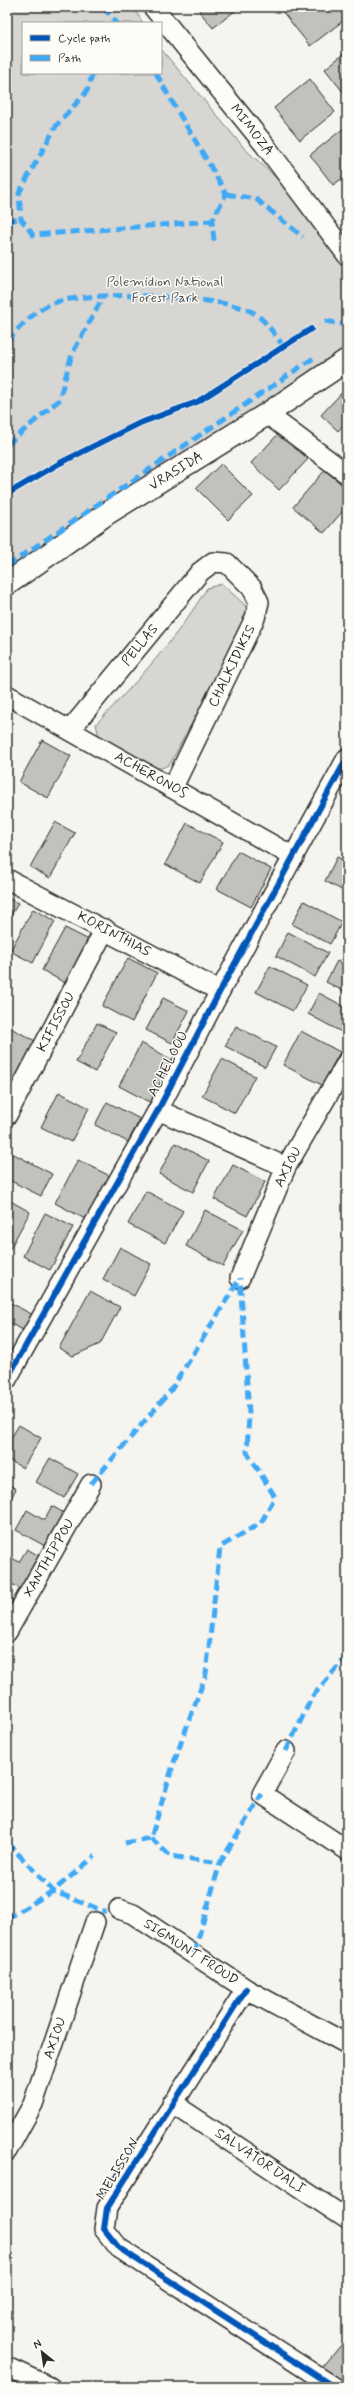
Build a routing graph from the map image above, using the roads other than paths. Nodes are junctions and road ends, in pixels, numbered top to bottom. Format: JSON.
{"nodes":[{"id":1,"x":153,"y":7,"type":"edge"},
{"id":2,"x":347,"y":255,"type":"edge"},
{"id":3,"x":347,"y":360,"type":"edge"},
{"id":4,"x":266,"y":414,"type":"junction"},
{"id":5,"x":347,"y":474,"type":"edge"},
{"id":6,"x":213,"y":562,"type":"joint"},
{"id":7,"x":7,"y":584,"type":"edge"},
{"id":8,"x":7,"y":695,"type":"edge"},
{"id":9,"x":70,"y":730,"type":"junction"},
{"id":10,"x":347,"y":758,"type":"edge"},
{"id":11,"x":173,"y":787,"type":"junction"},
{"id":12,"x":294,"y":857,"type":"junction"},
{"id":13,"x":7,"y":879,"type":"edge"},
{"id":14,"x":104,"y":929,"type":"junction"},
{"id":15,"x":220,"y":991,"type":"junction"},
{"id":16,"x":347,"y":1062,"type":"edge"},
{"id":17,"x":158,"y":1110,"type":"junction"},
{"id":18,"x":7,"y":1115,"type":"edge"},
{"id":19,"x":286,"y":1167,"type":"junction"},
{"id":20,"x":240,"y":1278,"type":"dead end"},
{"id":21,"x":7,"y":1379,"type":"edge"},
{"id":22,"x":91,"y":1484,"type":"dead end"},
{"id":23,"x":7,"y":1632,"type":"edge"},
{"id":24,"x":286,"y":1751,"type":"dead end"},
{"id":25,"x":347,"y":1850,"type":"edge"},
{"id":26,"x":118,"y":1908,"type":"dead end"},
{"id":27,"x":95,"y":1922,"type":"dead end"},
{"id":28,"x":246,"y":1989,"type":"junction"},
{"id":29,"x":347,"y":2044,"type":"edge"},
{"id":30,"x":172,"y":2103,"type":"junction"},
{"id":31,"x":7,"y":2151,"type":"edge"},
{"id":32,"x":347,"y":2219,"type":"edge"},
{"id":33,"x":7,"y":2367,"type":"edge"},
{"id":34,"x":50,"y":2387,"type":"edge"},
{"id":35,"x":334,"y":2387,"type":"edge"}],
"edges":[{"from":1,"to":2,"type":"street","name":"MIMOZA"},
{"from":3,"to":4,"type":"street","name":"VRASIDA"},
{"from":4,"to":5,"type":"street"},
{"from":4,"to":7,"type":"street","name":"VRASIDA"},
{"from":6,"to":9,"type":"street","name":"PELLAS"},
{"from":6,"to":11,"type":"street","name":"CHALKIDIKIS"},
{"from":8,"to":9,"type":"street","name":"ACHERONOS"},
{"from":9,"to":11,"type":"street","name":"ACHERONOS"},
{"from":10,"to":12,"type":"street","name":"ACHELOOU"},
{"from":11,"to":12,"type":"street","name":"ACHERONOS"},
{"from":12,"to":15,"type":"street","name":"ACHELOOU"},
{"from":13,"to":14,"type":"street","name":"KORINTHIAS"},
{"from":14,"to":15,"type":"street","name":"KORINTHIAS"},
{"from":14,"to":18,"type":"street","name":"KIFISSOU"},
{"from":15,"to":17,"type":"street","name":"ACHELOOU"},
{"from":16,"to":19,"type":"street","name":"AXIOU"},
{"from":17,"to":19,"type":"street"},
{"from":17,"to":21,"type":"street","name":"ACHELOOU"},
{"from":19,"to":20,"type":"street","name":"AXIOU"},
{"from":22,"to":23,"type":"street","name":"XANTHIPPOU"},
{"from":24,"to":25,"type":"street"},
{"from":26,"to":28,"type":"street","name":"SIGMUNT FROUD"},
{"from":27,"to":31,"type":"street","name":"AXIOU"},
{"from":28,"to":29,"type":"street","name":"SIGMUNT FROUD"},
{"from":28,"to":30,"type":"street","name":"MELISSON"},
{"from":30,"to":32,"type":"street","name":"SALVATOR DALI"},
{"from":30,"to":35,"type":"street","name":"MELISSON"},
{"from":33,"to":34,"type":"street"}]}
